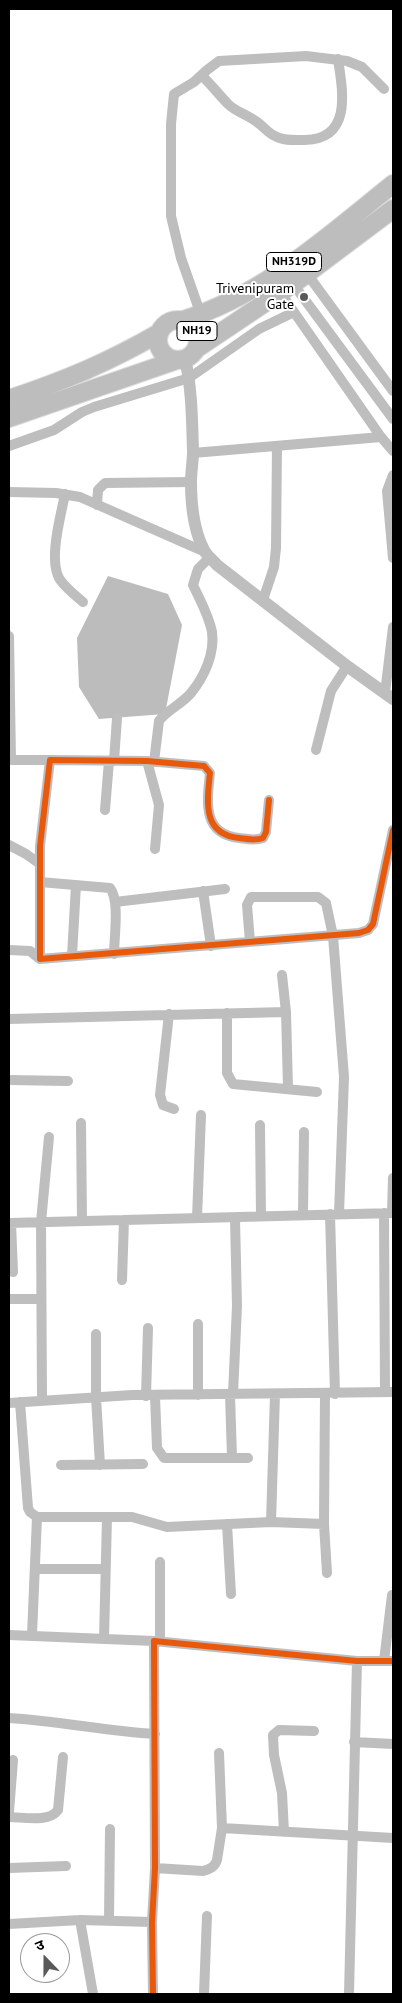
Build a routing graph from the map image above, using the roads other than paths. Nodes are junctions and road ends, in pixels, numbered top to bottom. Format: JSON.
{"nodes":[{"id":1,"x":338,"y":60,"type":"junction"},
{"id":2,"x":202,"y":76,"type":"junction"},
{"id":3,"x":384,"y":89,"type":"dead end"},
{"id":4,"x":393,"y":184,"type":"edge"},
{"id":5,"x":393,"y":209,"type":"edge"},
{"id":6,"x":302,"y":266,"type":"junction"},
{"id":7,"x":282,"y":281,"type":"junction"},
{"id":8,"x":332,"y":308,"type":"junction"},
{"id":9,"x":294,"y":312,"type":"junction"},
{"id":10,"x":201,"y":314,"type":"junction"},
{"id":11,"x":318,"y":318,"type":"junction"},
{"id":12,"x":183,"y":320,"type":"junction"},
{"id":13,"x":305,"y":327,"type":"junction"},
{"id":14,"x":159,"y":334,"type":"junction"},
{"id":15,"x":186,"y":356,"type":"junction"},
{"id":16,"x":189,"y":378,"type":"junction"},
{"id":17,"x":393,"y":391,"type":"edge"},
{"id":18,"x":9,"y":399,"type":"edge"},
{"id":19,"x":9,"y":418,"type":"edge"},
{"id":20,"x":393,"y":419,"type":"edge"},
{"id":21,"x":381,"y":437,"type":"junction"},
{"id":22,"x":9,"y":446,"type":"edge"},
{"id":23,"x":277,"y":446,"type":"junction"},
{"id":24,"x":393,"y":451,"type":"edge"},
{"id":25,"x":193,"y":453,"type":"junction"},
{"id":26,"x":393,"y":475,"type":"edge"},
{"id":27,"x":191,"y":482,"type":"junction"},
{"id":28,"x":9,"y":492,"type":"edge"},
{"id":29,"x":65,"y":494,"type":"junction"},
{"id":30,"x":97,"y":504,"type":"junction"},
{"id":31,"x":207,"y":554,"type":"junction"},
{"id":32,"x":393,"y":558,"type":"edge"},
{"id":33,"x":263,"y":600,"type":"junction"},
{"id":34,"x":83,"y":602,"type":"dead end"},
{"id":35,"x":393,"y":627,"type":"edge"},
{"id":36,"x":9,"y":636,"type":"edge"},
{"id":37,"x":347,"y":666,"type":"junction"},
{"id":38,"x":389,"y":696,"type":"edge"},
{"id":39,"x":117,"y":718,"type":"dead end"},
{"id":40,"x":316,"y":750,"type":"dead end"},
{"id":41,"x":10,"y":760,"type":"edge"},
{"id":42,"x":50,"y":760,"type":"junction"},
{"id":43,"x":112,"y":761,"type":"junction"},
{"id":44,"x":150,"y":762,"type":"junction"},
{"id":45,"x":269,"y":800,"type":"dead end"},
{"id":46,"x":105,"y":810,"type":"dead end"},
{"id":47,"x":393,"y":830,"type":"edge"},
{"id":48,"x":9,"y":845,"type":"edge"},
{"id":49,"x":155,"y":849,"type":"dead end"},
{"id":50,"x":40,"y":864,"type":"junction"},
{"id":51,"x":40,"y":882,"type":"junction"},
{"id":52,"x":76,"y":885,"type":"junction"},
{"id":53,"x":225,"y":889,"type":"dead end"},
{"id":54,"x":203,"y":892,"type":"junction"},
{"id":55,"x":115,"y":902,"type":"junction"},
{"id":56,"x":334,"y":936,"type":"junction"},
{"id":57,"x":250,"y":942,"type":"junction"},
{"id":58,"x":211,"y":946,"type":"junction"},
{"id":59,"x":9,"y":950,"type":"edge"},
{"id":60,"x":114,"y":954,"type":"junction"},
{"id":61,"x":72,"y":956,"type":"junction"},
{"id":62,"x":40,"y":959,"type":"junction"},
{"id":63,"x":282,"y":976,"type":"dead end"},
{"id":64,"x":286,"y":1012,"type":"junction"},
{"id":65,"x":227,"y":1013,"type":"junction"},
{"id":66,"x":169,"y":1014,"type":"junction"},
{"id":67,"x":9,"y":1019,"type":"edge"},
{"id":68,"x":9,"y":1080,"type":"edge"},
{"id":69,"x":68,"y":1081,"type":"dead end"},
{"id":70,"x":288,"y":1088,"type":"junction"},
{"id":71,"x":318,"y":1092,"type":"dead end"},
{"id":72,"x":174,"y":1109,"type":"dead end"},
{"id":73,"x":202,"y":1115,"type":"dead end"},
{"id":74,"x":81,"y":1123,"type":"dead end"},
{"id":75,"x":260,"y":1125,"type":"dead end"},
{"id":76,"x":304,"y":1132,"type":"dead end"},
{"id":77,"x":48,"y":1137,"type":"dead end"},
{"id":78,"x":393,"y":1178,"type":"edge"},
{"id":79,"x":390,"y":1213,"type":"edge"},
{"id":80,"x":334,"y":1214,"type":"junction"},
{"id":81,"x":303,"y":1215,"type":"junction"},
{"id":82,"x":261,"y":1216,"type":"junction"},
{"id":83,"x":197,"y":1218,"type":"junction"},
{"id":84,"x":235,"y":1218,"type":"junction"},
{"id":85,"x":124,"y":1220,"type":"junction"},
{"id":86,"x":82,"y":1221,"type":"junction"},
{"id":87,"x":41,"y":1222,"type":"junction"},
{"id":88,"x":10,"y":1223,"type":"edge"},
{"id":89,"x":13,"y":1272,"type":"dead end"},
{"id":90,"x":122,"y":1280,"type":"dead end"},
{"id":91,"x":9,"y":1299,"type":"edge"},
{"id":92,"x":41,"y":1300,"type":"junction"},
{"id":93,"x":198,"y":1324,"type":"dead end"},
{"id":94,"x":148,"y":1328,"type":"dead end"},
{"id":95,"x":96,"y":1334,"type":"dead end"},
{"id":96,"x":389,"y":1392,"type":"edge"},
{"id":97,"x":325,"y":1393,"type":"junction"},
{"id":98,"x":232,"y":1394,"type":"junction"},
{"id":99,"x":275,"y":1394,"type":"junction"},
{"id":100,"x":336,"y":1394,"type":"junction"},
{"id":101,"x":198,"y":1395,"type":"junction"},
{"id":102,"x":151,"y":1396,"type":"junction"},
{"id":103,"x":96,"y":1397,"type":"junction"},
{"id":104,"x":42,"y":1400,"type":"junction"},
{"id":105,"x":20,"y":1402,"type":"junction"},
{"id":106,"x":9,"y":1403,"type":"edge"},
{"id":107,"x":232,"y":1458,"type":"junction"},
{"id":108,"x":248,"y":1458,"type":"dead end"},
{"id":109,"x":143,"y":1464,"type":"dead end"},
{"id":110,"x":100,"y":1465,"type":"junction"},
{"id":111,"x":61,"y":1466,"type":"dead end"},
{"id":112,"x":107,"y":1517,"type":"junction"},
{"id":113,"x":38,"y":1518,"type":"junction"},
{"id":114,"x":271,"y":1522,"type":"junction"},
{"id":115,"x":228,"y":1524,"type":"junction"},
{"id":116,"x":324,"y":1524,"type":"junction"},
{"id":117,"x":160,"y":1562,"type":"dead end"},
{"id":118,"x":35,"y":1569,"type":"junction"},
{"id":119,"x":105,"y":1569,"type":"junction"},
{"id":120,"x":327,"y":1573,"type":"dead end"},
{"id":121,"x":231,"y":1594,"type":"dead end"},
{"id":122,"x":392,"y":1595,"type":"edge"},
{"id":123,"x":9,"y":1634,"type":"edge"},
{"id":124,"x":32,"y":1636,"type":"junction"},
{"id":125,"x":104,"y":1639,"type":"junction"},
{"id":126,"x":157,"y":1641,"type":"junction"},
{"id":127,"x":357,"y":1661,"type":"junction"},
{"id":128,"x":389,"y":1661,"type":"edge"},
{"id":129,"x":9,"y":1718,"type":"edge"},
{"id":130,"x":314,"y":1731,"type":"dead end"},
{"id":131,"x":155,"y":1734,"type":"junction"},
{"id":132,"x":354,"y":1742,"type":"junction"},
{"id":133,"x":393,"y":1744,"type":"edge"},
{"id":134,"x":219,"y":1753,"type":"dead end"},
{"id":135,"x":63,"y":1757,"type":"dead end"},
{"id":136,"x":12,"y":1760,"type":"dead end"},
{"id":137,"x":9,"y":1812,"type":"edge"},
{"id":138,"x":9,"y":1817,"type":"edge"},
{"id":139,"x":222,"y":1828,"type":"junction"},
{"id":140,"x":110,"y":1829,"type":"dead end"},
{"id":141,"x":284,"y":1832,"type":"junction"},
{"id":142,"x":352,"y":1835,"type":"junction"},
{"id":143,"x":393,"y":1838,"type":"edge"},
{"id":144,"x":66,"y":1866,"type":"dead end"},
{"id":145,"x":9,"y":1868,"type":"edge"},
{"id":146,"x":155,"y":1868,"type":"junction"},
{"id":147,"x":207,"y":1916,"type":"dead end"},
{"id":148,"x":80,"y":1920,"type":"junction"},
{"id":149,"x":109,"y":1921,"type":"junction"},
{"id":150,"x":152,"y":1922,"type":"junction"},
{"id":151,"x":9,"y":1924,"type":"edge"},
{"id":152,"x":92,"y":1994,"type":"edge"},
{"id":153,"x":153,"y":1994,"type":"edge"},
{"id":154,"x":204,"y":1994,"type":"edge"},
{"id":155,"x":349,"y":1994,"type":"edge"}],
"edges":[{"from":1,"to":2,"type":"street"},
{"from":1,"to":2,"type":"street"},
{"from":1,"to":3,"type":"street"},
{"from":2,"to":10,"type":"street"},
{"from":4,"to":6,"type":"highway","number":"NH319D"},
{"from":5,"to":6,"type":"highway","number":"NH319D"},
{"from":6,"to":7,"type":"highway","number":"NH319D"},
{"from":6,"to":8,"type":"street"},
{"from":7,"to":9,"type":"street"},
{"from":7,"to":10,"type":"highway","number":"NH319D"},
{"from":7,"to":11,"type":"street"},
{"from":7,"to":15,"type":"highway","number":"NH319D"},
{"from":8,"to":11,"type":"street"},
{"from":8,"to":17,"type":"street"},
{"from":9,"to":13,"type":"street"},
{"from":9,"to":16,"type":"street"},
{"from":10,"to":12,"type":"highway","number":"NH319D"},
{"from":11,"to":13,"type":"street"},
{"from":11,"to":20,"type":"street"},
{"from":12,"to":14,"type":"highway","number":"NH19"},
{"from":12,"to":15,"type":"highway","number":"NH19"},
{"from":13,"to":21,"type":"street"},
{"from":14,"to":15,"type":"highway","number":"NH19"},
{"from":14,"to":18,"type":"highway"},
{"from":15,"to":16,"type":"street"},
{"from":15,"to":19,"type":"highway","number":"NH319D"},
{"from":16,"to":22,"type":"street"},
{"from":16,"to":25,"type":"street"},
{"from":21,"to":23,"type":"street"},
{"from":21,"to":24,"type":"street"},
{"from":23,"to":25,"type":"street"},
{"from":23,"to":33,"type":"street"},
{"from":25,"to":27,"type":"street"},
{"from":26,"to":32,"type":"street"},
{"from":27,"to":30,"type":"street"},
{"from":27,"to":31,"type":"street"},
{"from":28,"to":29,"type":"street"},
{"from":29,"to":30,"type":"street"},
{"from":29,"to":34,"type":"street"},
{"from":30,"to":31,"type":"street"},
{"from":31,"to":33,"type":"street"},
{"from":31,"to":44,"type":"street"},
{"from":33,"to":37,"type":"street"},
{"from":35,"to":38,"type":"street"},
{"from":36,"to":41,"type":"street"},
{"from":37,"to":38,"type":"street"},
{"from":37,"to":40,"type":"street"},
{"from":39,"to":43,"type":"street"},
{"from":41,"to":42,"type":"street"},
{"from":42,"to":43,"type":"street"},
{"from":42,"to":50,"type":"street"},
{"from":43,"to":44,"type":"street"},
{"from":43,"to":46,"type":"street"},
{"from":44,"to":45,"type":"street"},
{"from":44,"to":49,"type":"street"},
{"from":47,"to":56,"type":"street"},
{"from":48,"to":50,"type":"street"},
{"from":50,"to":51,"type":"street"},
{"from":51,"to":52,"type":"street"},
{"from":51,"to":62,"type":"street"},
{"from":52,"to":55,"type":"street"},
{"from":52,"to":61,"type":"street"},
{"from":53,"to":54,"type":"street"},
{"from":54,"to":55,"type":"street"},
{"from":54,"to":58,"type":"street"},
{"from":55,"to":60,"type":"street"},
{"from":56,"to":57,"type":"street"},
{"from":56,"to":57,"type":"street"},
{"from":56,"to":80,"type":"street"},
{"from":57,"to":58,"type":"street"},
{"from":58,"to":60,"type":"street"},
{"from":59,"to":62,"type":"street"},
{"from":60,"to":61,"type":"street"},
{"from":61,"to":62,"type":"street"},
{"from":63,"to":64,"type":"street"},
{"from":64,"to":65,"type":"street"},
{"from":64,"to":70,"type":"street"},
{"from":65,"to":66,"type":"street"},
{"from":65,"to":70,"type":"street"},
{"from":66,"to":67,"type":"street"},
{"from":66,"to":72,"type":"street"},
{"from":68,"to":69,"type":"street"},
{"from":70,"to":71,"type":"street"},
{"from":73,"to":83,"type":"street"},
{"from":74,"to":86,"type":"street"},
{"from":75,"to":82,"type":"street"},
{"from":76,"to":81,"type":"street"},
{"from":77,"to":87,"type":"street"},
{"from":78,"to":79,"type":"street"},
{"from":79,"to":80,"type":"street"},
{"from":79,"to":96,"type":"street"},
{"from":80,"to":81,"type":"street"},
{"from":80,"to":100,"type":"street"},
{"from":81,"to":82,"type":"street"},
{"from":82,"to":84,"type":"street"},
{"from":83,"to":84,"type":"street"},
{"from":83,"to":85,"type":"street"},
{"from":84,"to":98,"type":"street"},
{"from":85,"to":86,"type":"street"},
{"from":85,"to":90,"type":"street"},
{"from":86,"to":87,"type":"street"},
{"from":87,"to":88,"type":"street"},
{"from":87,"to":92,"type":"street"},
{"from":88,"to":89,"type":"street"},
{"from":91,"to":92,"type":"street"},
{"from":92,"to":104,"type":"street"},
{"from":93,"to":101,"type":"street"},
{"from":94,"to":102,"type":"street"},
{"from":95,"to":103,"type":"street"},
{"from":96,"to":100,"type":"street"},
{"from":97,"to":99,"type":"street"},
{"from":97,"to":100,"type":"street"},
{"from":97,"to":116,"type":"street"},
{"from":98,"to":99,"type":"street"},
{"from":98,"to":101,"type":"street"},
{"from":98,"to":107,"type":"street"},
{"from":99,"to":114,"type":"street"},
{"from":101,"to":102,"type":"street"},
{"from":102,"to":103,"type":"street"},
{"from":102,"to":107,"type":"street"},
{"from":103,"to":104,"type":"street"},
{"from":103,"to":110,"type":"street"},
{"from":104,"to":105,"type":"street"},
{"from":105,"to":106,"type":"street"},
{"from":105,"to":113,"type":"street"},
{"from":107,"to":108,"type":"street"},
{"from":109,"to":110,"type":"street"},
{"from":110,"to":111,"type":"street"},
{"from":112,"to":113,"type":"street"},
{"from":112,"to":115,"type":"street"},
{"from":112,"to":119,"type":"street"},
{"from":113,"to":118,"type":"street"},
{"from":114,"to":115,"type":"street"},
{"from":114,"to":116,"type":"street"},
{"from":115,"to":121,"type":"street"},
{"from":116,"to":120,"type":"street"},
{"from":117,"to":126,"type":"street"},
{"from":118,"to":119,"type":"street"},
{"from":118,"to":124,"type":"street"},
{"from":119,"to":125,"type":"street"},
{"from":122,"to":128,"type":"street"},
{"from":123,"to":124,"type":"street"},
{"from":124,"to":125,"type":"street"},
{"from":125,"to":126,"type":"street"},
{"from":126,"to":127,"type":"street"},
{"from":126,"to":131,"type":"street"},
{"from":127,"to":128,"type":"street"},
{"from":127,"to":132,"type":"street"},
{"from":129,"to":131,"type":"street"},
{"from":130,"to":141,"type":"street"},
{"from":131,"to":146,"type":"street"},
{"from":132,"to":133,"type":"street"},
{"from":132,"to":142,"type":"street"},
{"from":134,"to":139,"type":"street"},
{"from":135,"to":138,"type":"street"},
{"from":136,"to":137,"type":"street"},
{"from":139,"to":141,"type":"street"},
{"from":139,"to":146,"type":"street"},
{"from":140,"to":149,"type":"street"},
{"from":141,"to":142,"type":"street"},
{"from":142,"to":143,"type":"street"},
{"from":142,"to":155,"type":"street"},
{"from":144,"to":145,"type":"street"},
{"from":146,"to":150,"type":"street"},
{"from":147,"to":154,"type":"street"},
{"from":148,"to":149,"type":"street"},
{"from":148,"to":151,"type":"street"},
{"from":148,"to":152,"type":"street"},
{"from":149,"to":150,"type":"street"},
{"from":150,"to":153,"type":"street"}]}
